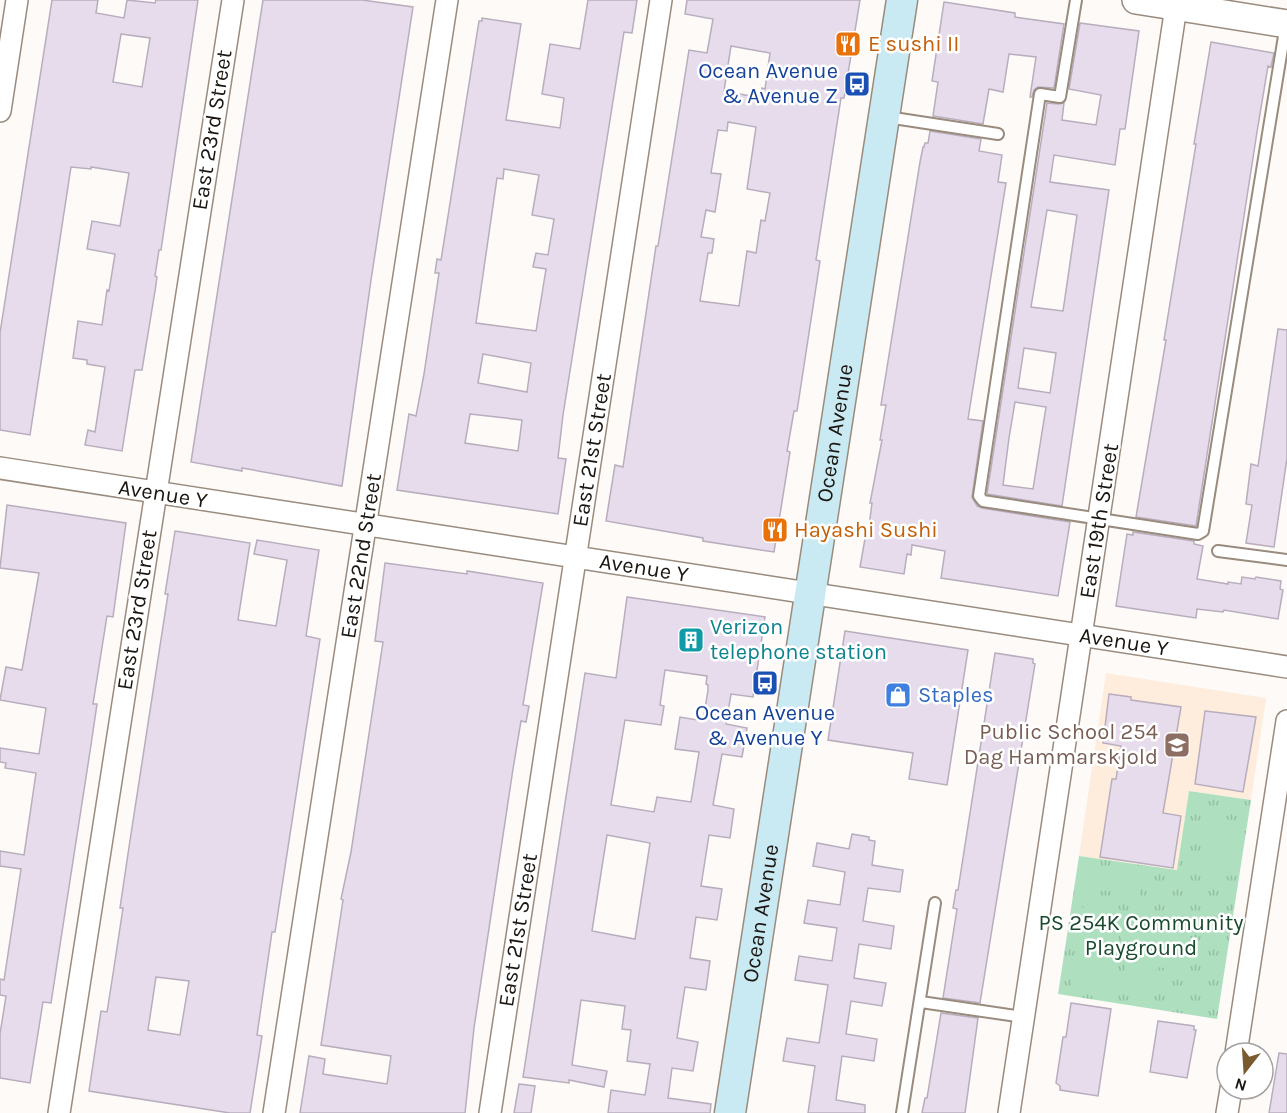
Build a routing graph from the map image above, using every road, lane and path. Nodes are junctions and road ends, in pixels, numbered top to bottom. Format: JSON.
{"nodes":[{"id":1,"x":17,"y":0,"type":"edge"},
{"id":2,"x":232,"y":0,"type":"edge"},
{"id":3,"x":447,"y":0,"type":"edge"},
{"id":4,"x":661,"y":0,"type":"edge"},
{"id":5,"x":902,"y":0,"type":"edge"},
{"id":6,"x":1076,"y":0,"type":"edge"},
{"id":7,"x":1136,"y":0,"type":"edge"},
{"id":8,"x":1177,"y":3,"type":"edge"},
{"id":9,"x":1287,"y":23,"type":"edge"},
{"id":10,"x":0,"y":111,"type":"edge"},
{"id":11,"x":884,"y":116,"type":"junction"},
{"id":12,"x":998,"y":134,"type":"dead end"},
{"id":13,"x":0,"y":468,"type":"edge"},
{"id":14,"x":156,"y":492,"type":"junction"},
{"id":15,"x":1099,"y":519,"type":"junction"},
{"id":16,"x":366,"y":525,"type":"junction"},
{"id":17,"x":1218,"y":551,"type":"dead end"},
{"id":18,"x":576,"y":557,"type":"junction"},
{"id":19,"x":1287,"y":560,"type":"edge"},
{"id":20,"x":810,"y":594,"type":"junction"},
{"id":21,"x":1081,"y":636,"type":"junction"},
{"id":22,"x":1287,"y":667,"type":"edge"},
{"id":23,"x":1287,"y":721,"type":"edge"},
{"id":24,"x":935,"y":903,"type":"dead end"},
{"id":25,"x":921,"y":1002,"type":"junction"},
{"id":26,"x":1023,"y":1017,"type":"junction"},
{"id":27,"x":1238,"y":1041,"type":"edge"},
{"id":28,"x":59,"y":1113,"type":"edge"},
{"id":29,"x":274,"y":1113,"type":"edge"},
{"id":30,"x":490,"y":1113,"type":"edge"},
{"id":31,"x":730,"y":1113,"type":"edge"},
{"id":32,"x":902,"y":1113,"type":"edge"},
{"id":33,"x":1009,"y":1113,"type":"edge"}],
"edges":[{"from":1,"to":10,"type":"street"},
{"from":2,"to":14,"type":"street","name":"East 23rd Street"},
{"from":3,"to":16,"type":"street","name":"East 22nd Street"},
{"from":4,"to":18,"type":"street","name":"East 21st Street"},
{"from":5,"to":11,"type":"main road","name":"Ocean Avenue"},
{"from":6,"to":15,"type":"lane"},
{"from":7,"to":8,"type":"street"},
{"from":8,"to":9,"type":"street"},
{"from":8,"to":15,"type":"street","name":"East 19th Street"},
{"from":9,"to":15,"type":"lane"},
{"from":11,"to":12,"type":"lane"},
{"from":11,"to":20,"type":"main road","name":"Ocean Avenue"},
{"from":13,"to":14,"type":"street","name":"Avenue Y"},
{"from":14,"to":16,"type":"street","name":"Avenue Y"},
{"from":14,"to":28,"type":"street","name":"East 23rd Street"},
{"from":15,"to":21,"type":"street","name":"East 19th Street"},
{"from":16,"to":18,"type":"street","name":"Avenue Y"},
{"from":16,"to":29,"type":"street","name":"East 22nd Street"},
{"from":17,"to":19,"type":"lane"},
{"from":18,"to":20,"type":"street","name":"Avenue Y"},
{"from":18,"to":30,"type":"street","name":"East 21st Street"},
{"from":20,"to":21,"type":"street","name":"Avenue Y"},
{"from":20,"to":31,"type":"main road","name":"Ocean Avenue"},
{"from":21,"to":22,"type":"street","name":"Avenue Y"},
{"from":21,"to":26,"type":"street","name":"East 19th Street"},
{"from":23,"to":27,"type":"street"},
{"from":24,"to":25,"type":"lane"},
{"from":25,"to":26,"type":"lane"},
{"from":25,"to":32,"type":"lane"},
{"from":26,"to":33,"type":"street","name":"East 19th Street"}]}
